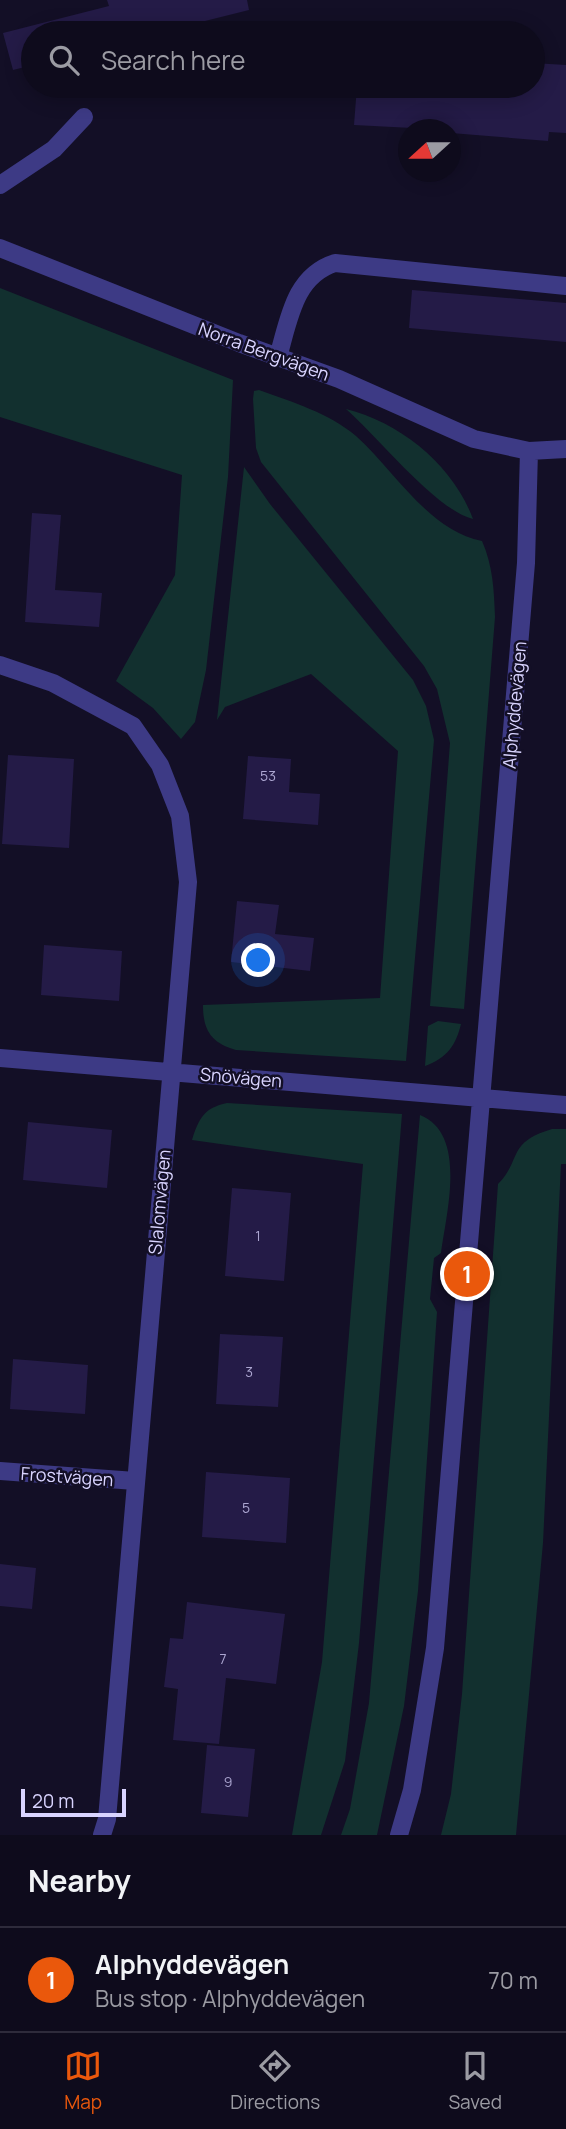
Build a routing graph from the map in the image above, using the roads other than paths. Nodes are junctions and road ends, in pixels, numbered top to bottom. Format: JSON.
{"nodes":[{"id":1,"x":84,"y":117,"type":"dead end"},
{"id":2,"x":0,"y":185,"type":"edge"},
{"id":3,"x":0,"y":248,"type":"edge"},
{"id":4,"x":566,"y":286,"type":"edge"},
{"id":5,"x":278,"y":357,"type":"junction"},
{"id":6,"x":566,"y":449,"type":"edge"},
{"id":7,"x":529,"y":451,"type":"junction"},
{"id":8,"x":0,"y":664,"type":"edge"},
{"id":9,"x":0,"y":1058,"type":"edge"},
{"id":10,"x":170,"y":1071,"type":"junction"},
{"id":11,"x":481,"y":1100,"type":"junction"},
{"id":12,"x":566,"y":1105,"type":"edge"},
{"id":13,"x":0,"y":1471,"type":"edge"},
{"id":14,"x":135,"y":1481,"type":"junction"},
{"id":15,"x":102,"y":1835,"type":"edge"},
{"id":16,"x":399,"y":1835,"type":"edge"}],
"edges":[{"from":1,"to":2,"type":"street"},
{"from":3,"to":5,"type":"street","name":"Norra Bergvägen"},
{"from":4,"to":5,"type":"street"},
{"from":5,"to":7,"type":"street","name":"Norra Bergvägen"},
{"from":6,"to":7,"type":"street","name":"Norra Bergvägen"},
{"from":7,"to":11,"type":"street","name":"Alphyddevägen"},
{"from":8,"to":10,"type":"street","name":"Slalomvägen"},
{"from":9,"to":10,"type":"street","name":"Snövägen"},
{"from":10,"to":11,"type":"street","name":"Snövägen"},
{"from":10,"to":14,"type":"street","name":"Slalomvägen"},
{"from":11,"to":12,"type":"street","name":"Snövägen"},
{"from":11,"to":16,"type":"street","name":"Alphyddevägen"},
{"from":13,"to":14,"type":"street","name":"Frostvägen"},
{"from":14,"to":15,"type":"street","name":"Slalomvägen"}]}
